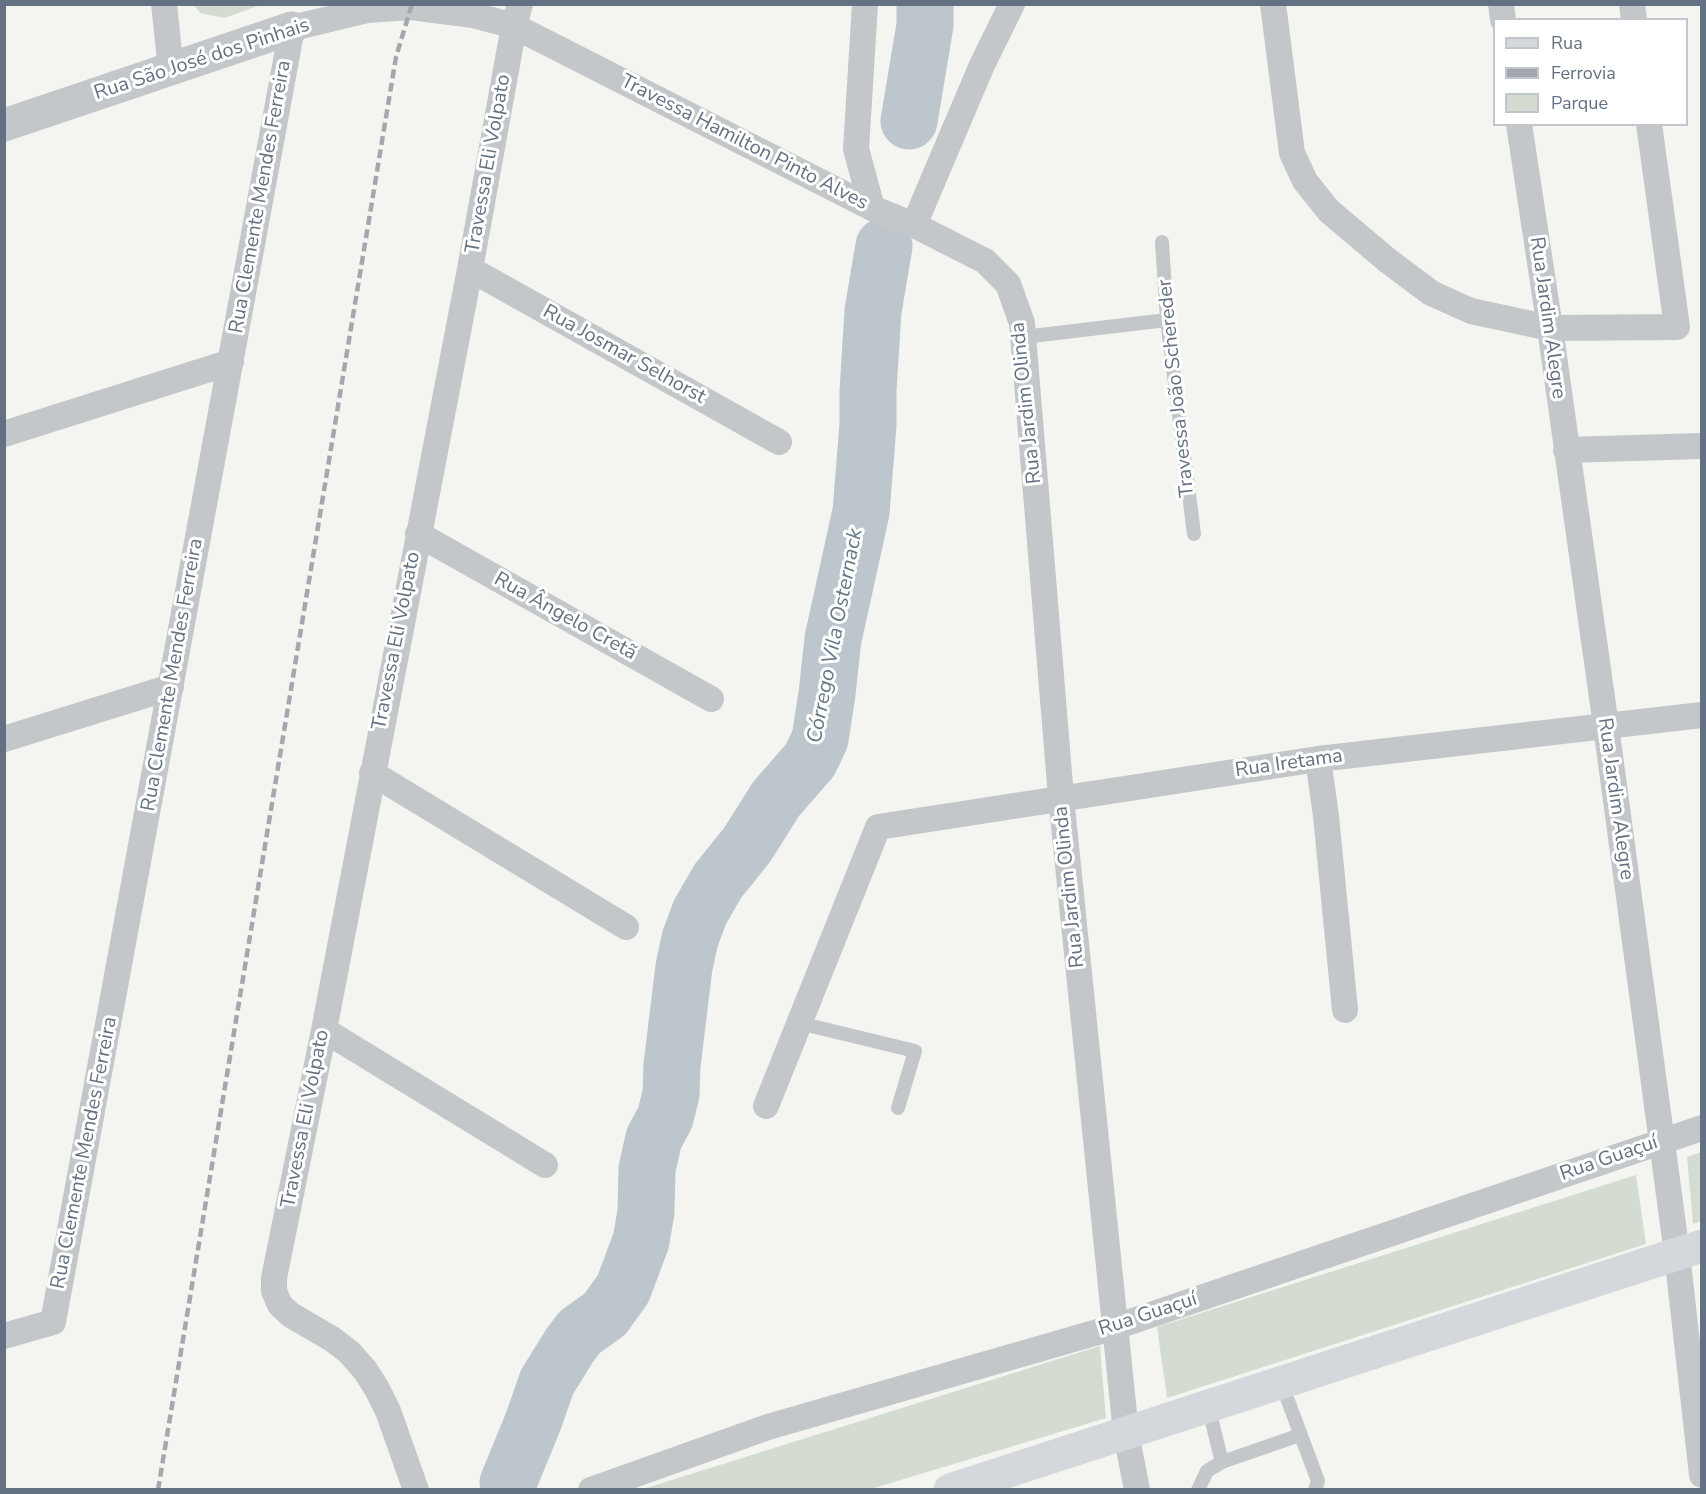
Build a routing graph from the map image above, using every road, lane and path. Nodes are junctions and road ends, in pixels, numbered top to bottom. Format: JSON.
{"nodes":[{"id":1,"x":164,"y":4,"type":"edge"},
{"id":2,"x":866,"y":4,"type":"edge"},
{"id":3,"x":1012,"y":4,"type":"edge"},
{"id":4,"x":1273,"y":4,"type":"edge"},
{"id":5,"x":368,"y":7,"type":"edge"},
{"id":6,"x":473,"y":15,"type":"joint"},
{"id":7,"x":517,"y":15,"type":"edge"},
{"id":8,"x":292,"y":28,"type":"junction"},
{"id":9,"x":171,"y":70,"type":"junction"},
{"id":10,"x":4,"y":125,"type":"edge"},
{"id":11,"x":1519,"y":126,"type":"edge"},
{"id":12,"x":1649,"y":126,"type":"edge"},
{"id":13,"x":872,"y":208,"type":"junction"},
{"id":14,"x":914,"y":225,"type":"junction"},
{"id":15,"x":1162,"y":242,"type":"dead end"},
{"id":16,"x":470,"y":269,"type":"junction"},
{"id":17,"x":1008,"y":284,"type":"joint"},
{"id":18,"x":1167,"y":320,"type":"junction"},
{"id":19,"x":1550,"y":328,"type":"junction"},
{"id":20,"x":1023,"y":337,"type":"junction"},
{"id":21,"x":231,"y":362,"type":"junction"},
{"id":22,"x":4,"y":434,"type":"edge"},
{"id":23,"x":779,"y":442,"type":"dead end"},
{"id":24,"x":1701,"y":446,"type":"edge"},
{"id":25,"x":1566,"y":450,"type":"junction"},
{"id":26,"x":418,"y":534,"type":"junction"},
{"id":27,"x":1194,"y":534,"type":"dead end"},
{"id":28,"x":171,"y":687,"type":"junction"},
{"id":29,"x":711,"y":699,"type":"dead end"},
{"id":30,"x":1701,"y":715,"type":"edge"},
{"id":31,"x":1606,"y":726,"type":"junction"},
{"id":32,"x":4,"y":739,"type":"edge"},
{"id":33,"x":1318,"y":759,"type":"junction"},
{"id":34,"x":372,"y":773,"type":"junction"},
{"id":35,"x":1061,"y":797,"type":"junction"},
{"id":36,"x":626,"y":927,"type":"dead end"},
{"id":37,"x":1345,"y":1010,"type":"dead end"},
{"id":38,"x":799,"y":1023,"type":"junction"},
{"id":39,"x":324,"y":1030,"type":"junction"},
{"id":40,"x":765,"y":1106,"type":"dead end"},
{"id":41,"x":898,"y":1108,"type":"dead end"},
{"id":42,"x":1701,"y":1128,"type":"edge"},
{"id":43,"x":1661,"y":1142,"type":"junction"},
{"id":44,"x":545,"y":1165,"type":"dead end"},
{"id":45,"x":1689,"y":1250,"type":"edge"},
{"id":46,"x":1115,"y":1327,"type":"junction"},
{"id":47,"x":4,"y":1336,"type":"edge"},
{"id":48,"x":1281,"y":1382,"type":"junction"},
{"id":49,"x":1208,"y":1406,"type":"junction"},
{"id":50,"x":1126,"y":1432,"type":"junction"},
{"id":51,"x":1300,"y":1435,"type":"junction"},
{"id":52,"x":1222,"y":1462,"type":"junction"},
{"id":53,"x":1701,"y":1475,"type":"edge"},
{"id":54,"x":416,"y":1490,"type":"edge"},
{"id":55,"x":591,"y":1490,"type":"edge"},
{"id":56,"x":950,"y":1490,"type":"edge"},
{"id":57,"x":1137,"y":1490,"type":"edge"},
{"id":58,"x":1198,"y":1490,"type":"edge"},
{"id":59,"x":1315,"y":1490,"type":"edge"}],
"edges":[{"from":1,"to":9,"type":"street"},
{"from":2,"to":13,"type":"street"},
{"from":3,"to":14,"type":"street"},
{"from":4,"to":19,"type":"street"},
{"from":5,"to":6,"type":"street","name":"Rua São José dos Pinhais"},
{"from":5,"to":8,"type":"street","name":"Rua São José dos Pinhais"},
{"from":6,"to":7,"type":"street","name":"Travessa Hamilton Pinto Alves"},
{"from":7,"to":13,"type":"street","name":"Travessa Hamilton Pinto Alves"},
{"from":7,"to":16,"type":"street","name":"Travessa Eli Volpato"},
{"from":8,"to":9,"type":"street","name":"Rua São José dos Pinhais"},
{"from":8,"to":21,"type":"street","name":"Rua Clemente Mendes Ferreira"},
{"from":9,"to":10,"type":"street","name":"Rua São José dos Pinhais"},
{"from":11,"to":19,"type":"street","name":"Rua Jardim Alegre"},
{"from":12,"to":19,"type":"street"},
{"from":13,"to":14,"type":"street","name":"Travessa Hamilton Pinto Alves"},
{"from":14,"to":17,"type":"street","name":"Travessa Hamilton Pinto Alves"},
{"from":15,"to":18,"type":"lane","name":"Travessa João Schereder"},
{"from":16,"to":23,"type":"street","name":"Rua Josmar Selhorst"},
{"from":16,"to":26,"type":"street","name":"Travessa Eli Volpato"},
{"from":17,"to":20,"type":"street","name":"Rua Jardim Olinda"},
{"from":18,"to":20,"type":"lane"},
{"from":18,"to":27,"type":"lane","name":"Travessa João Schereder"},
{"from":19,"to":25,"type":"street","name":"Rua Jardim Alegre"},
{"from":20,"to":35,"type":"street","name":"Rua Jardim Olinda"},
{"from":21,"to":22,"type":"street"},
{"from":21,"to":28,"type":"street","name":"Rua Clemente Mendes Ferreira"},
{"from":24,"to":25,"type":"street"},
{"from":25,"to":31,"type":"street","name":"Rua Jardim Alegre"},
{"from":26,"to":29,"type":"street","name":"Rua Ângelo Cretã"},
{"from":26,"to":34,"type":"street","name":"Travessa Eli Volpato"},
{"from":28,"to":32,"type":"street"},
{"from":28,"to":47,"type":"street","name":"Rua Clemente Mendes Ferreira"},
{"from":30,"to":31,"type":"street","name":"Rua Iretama"},
{"from":31,"to":33,"type":"street","name":"Rua Iretama"},
{"from":31,"to":43,"type":"street","name":"Rua Jardim Alegre"},
{"from":33,"to":35,"type":"street","name":"Rua Iretama"},
{"from":33,"to":37,"type":"street"},
{"from":34,"to":36,"type":"street"},
{"from":34,"to":39,"type":"street","name":"Travessa Eli Volpato"},
{"from":35,"to":38,"type":"street","name":"Rua Iretama"},
{"from":35,"to":46,"type":"street","name":"Rua Jardim Olinda"},
{"from":38,"to":40,"type":"street"},
{"from":38,"to":41,"type":"lane"},
{"from":39,"to":44,"type":"street"},
{"from":39,"to":54,"type":"street","name":"Travessa Eli Volpato"},
{"from":42,"to":43,"type":"street","name":"Rua Guaçuí"},
{"from":43,"to":45,"type":"street","name":"Rua Jardim Alegre"},
{"from":43,"to":46,"type":"street","name":"Rua Guaçuí"},
{"from":45,"to":48,"type":"main road"},
{"from":45,"to":53,"type":"street","name":"Rua Jardim Alegre"},
{"from":46,"to":50,"type":"street","name":"Rua Jardim Olinda"},
{"from":46,"to":55,"type":"street","name":"Rua Guaçuí"},
{"from":48,"to":49,"type":"main road"},
{"from":48,"to":51,"type":"lane"},
{"from":49,"to":50,"type":"main road"},
{"from":49,"to":52,"type":"lane"},
{"from":50,"to":56,"type":"main road"},
{"from":50,"to":57,"type":"street","name":"Rua Jardim Olinda"},
{"from":51,"to":52,"type":"lane"},
{"from":51,"to":59,"type":"lane"},
{"from":52,"to":58,"type":"lane"}]}
